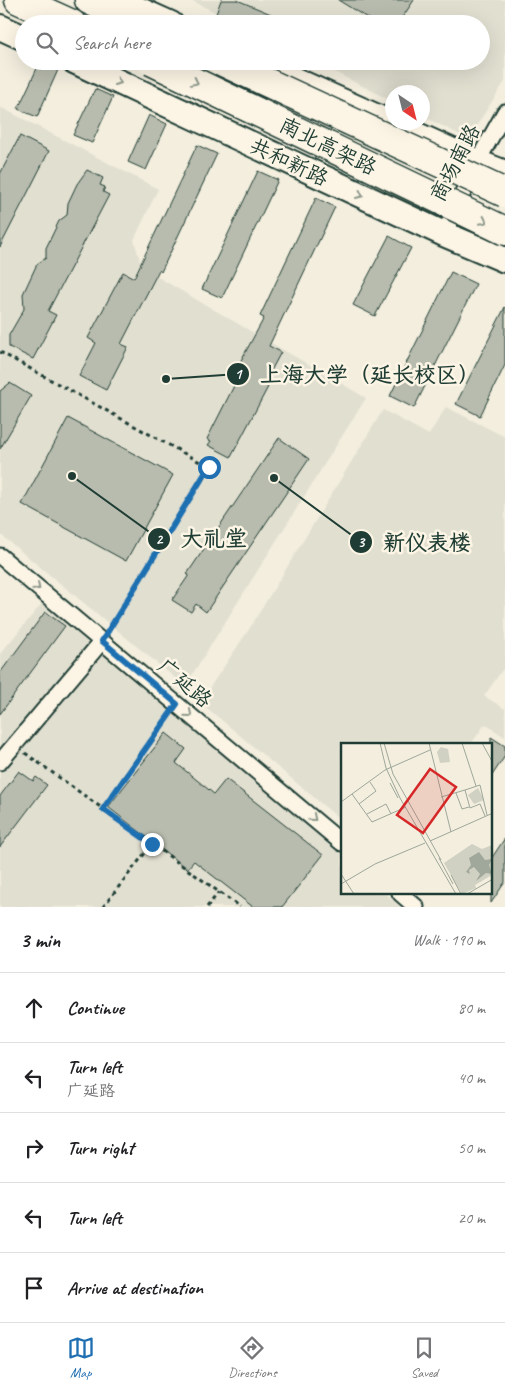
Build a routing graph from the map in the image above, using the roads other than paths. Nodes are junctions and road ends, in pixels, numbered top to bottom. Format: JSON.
{"nodes":[{"id":1,"x":19,"y":0,"type":"edge"},
{"id":2,"x":89,"y":0,"type":"edge"},
{"id":3,"x":119,"y":0,"type":"edge"},
{"id":4,"x":52,"y":15,"type":"edge"},
{"id":5,"x":121,"y":15,"type":"edge"},
{"id":6,"x":152,"y":15,"type":"edge"},
{"id":7,"x":0,"y":27,"type":"edge"},
{"id":8,"x":15,"y":34,"type":"edge"},
{"id":9,"x":93,"y":70,"type":"edge"},
{"id":10,"x":170,"y":70,"type":"edge"},
{"id":11,"x":240,"y":70,"type":"edge"},
{"id":12,"x":273,"y":70,"type":"edge"},
{"id":13,"x":505,"y":112,"type":"edge"},
{"id":14,"x":477,"y":162,"type":"junction"},
{"id":15,"x":505,"y":173,"type":"edge"},
{"id":16,"x":505,"y":193,"type":"edge"},
{"id":17,"x":505,"y":231,"type":"edge"},
{"id":18,"x":444,"y":234,"type":"junction"},
{"id":19,"x":505,"y":260,"type":"edge"},
{"id":20,"x":0,"y":556,"type":"edge"},
{"id":21,"x":102,"y":641,"type":"junction"},
{"id":22,"x":0,"y":762,"type":"edge"},
{"id":23,"x":341,"y":842,"type":"edge"},
{"id":24,"x":401,"y":894,"type":"edge"},
{"id":25,"x":416,"y":907,"type":"edge"}],
"edges":[{"from":1,"to":4,"type":"highway"},
{"from":2,"to":5,"type":"highway"},
{"from":3,"to":6,"type":"main road"},
{"from":7,"to":8,"type":"main road"},
{"from":9,"to":18,"type":"main road","name":"共和新路","one_way":true},
{"from":10,"to":17,"type":"highway","name":"南北高架路","one_way":true,"bridge":true},
{"from":11,"to":16,"type":"highway","name":"南北高架路","bridge":true},
{"from":12,"to":14,"type":"main road"},
{"from":13,"to":14,"type":"street","name":"商场南路"},
{"from":14,"to":15,"type":"main road"},
{"from":14,"to":18,"type":"street","name":"商场南路"},
{"from":18,"to":19,"type":"main road","name":"共和新路"},
{"from":20,"to":21,"type":"street","name":"广延路","one_way":true},
{"from":21,"to":22,"type":"street"},
{"from":21,"to":23,"type":"street","name":"广延路","one_way":true},
{"from":24,"to":25,"type":"street"}]}
